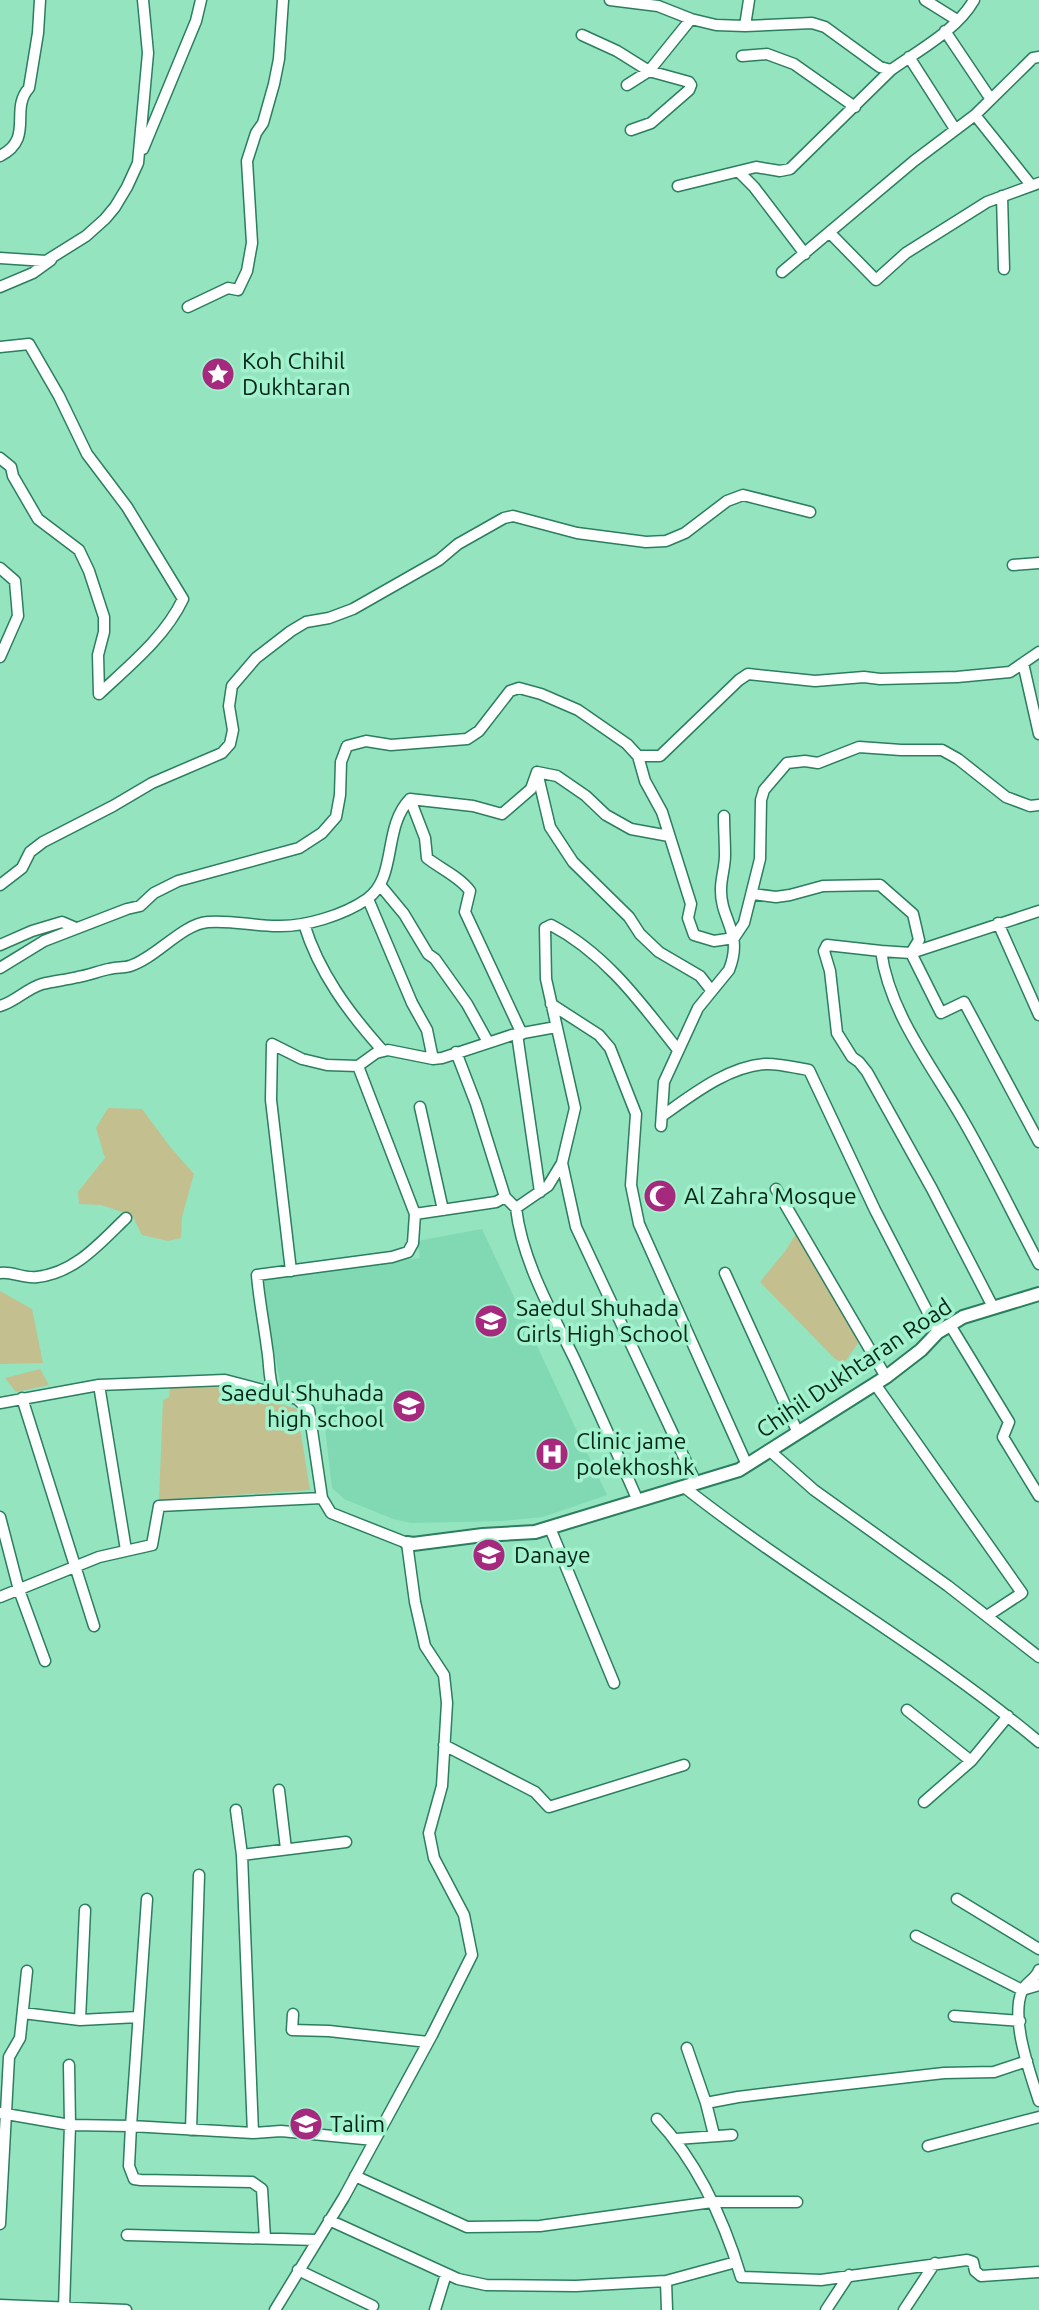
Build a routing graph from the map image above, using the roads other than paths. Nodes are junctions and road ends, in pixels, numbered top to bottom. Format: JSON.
{"nodes":[{"id":1,"x":40,"y":0,"type":"edge"},
{"id":2,"x":143,"y":0,"type":"edge"},
{"id":3,"x":201,"y":0,"type":"edge"},
{"id":4,"x":283,"y":0,"type":"edge"},
{"id":5,"x":610,"y":0,"type":"edge"},
{"id":6,"x":749,"y":0,"type":"edge"},
{"id":7,"x":925,"y":0,"type":"edge"},
{"id":8,"x":974,"y":0,"type":"edge"},
{"id":9,"x":691,"y":19,"type":"junction"},
{"id":10,"x":957,"y":20,"type":"junction"},
{"id":11,"x":745,"y":26,"type":"junction"},
{"id":12,"x":945,"y":32,"type":"junction"},
{"id":13,"x":582,"y":35,"type":"dead end"},
{"id":14,"x":742,"y":56,"type":"dead end"},
{"id":15,"x":909,"y":57,"type":"junction"},
{"id":16,"x":1037,"y":60,"type":"edge"},
{"id":17,"x":891,"y":70,"type":"junction"},
{"id":18,"x":649,"y":71,"type":"junction"},
{"id":19,"x":627,"y":85,"type":"dead end"},
{"id":20,"x":990,"y":98,"type":"junction"},
{"id":21,"x":855,"y":107,"type":"junction"},
{"id":22,"x":975,"y":115,"type":"junction"},
{"id":23,"x":631,"y":130,"type":"dead end"},
{"id":24,"x":955,"y":130,"type":"junction"},
{"id":25,"x":0,"y":156,"type":"edge"},
{"id":26,"x":138,"y":163,"type":"junction"},
{"id":27,"x":739,"y":172,"type":"junction"},
{"id":28,"x":1035,"y":184,"type":"edge"},
{"id":29,"x":678,"y":186,"type":"dead end"},
{"id":30,"x":1002,"y":196,"type":"junction"},
{"id":31,"x":830,"y":233,"type":"junction"},
{"id":32,"x":57,"y":254,"type":"junction"},
{"id":33,"x":805,"y":254,"type":"junction"},
{"id":34,"x":0,"y":258,"type":"edge"},
{"id":35,"x":1004,"y":270,"type":"dead end"},
{"id":36,"x":782,"y":272,"type":"dead end"},
{"id":37,"x":0,"y":286,"type":"edge"},
{"id":38,"x":188,"y":307,"type":"dead end"},
{"id":39,"x":0,"y":347,"type":"edge"},
{"id":40,"x":0,"y":458,"type":"edge"},
{"id":41,"x":810,"y":512,"type":"dead end"},
{"id":42,"x":1039,"y":563,"type":"edge"},
{"id":43,"x":1013,"y":565,"type":"dead end"},
{"id":44,"x":0,"y":568,"type":"edge"},
{"id":45,"x":1039,"y":652,"type":"edge"},
{"id":46,"x":0,"y":657,"type":"edge"},
{"id":47,"x":1023,"y":663,"type":"junction"},
{"id":48,"x":1039,"y":734,"type":"edge"},
{"id":49,"x":638,"y":756,"type":"junction"},
{"id":50,"x":537,"y":772,"type":"junction"},
{"id":51,"x":410,"y":799,"type":"junction"},
{"id":52,"x":1039,"y":805,"type":"edge"},
{"id":53,"x":724,"y":816,"type":"dead end"},
{"id":54,"x":669,"y":836,"type":"junction"},
{"id":55,"x":0,"y":885,"type":"edge"},
{"id":56,"x":380,"y":885,"type":"junction"},
{"id":57,"x":753,"y":894,"type":"junction"},
{"id":58,"x":368,"y":898,"type":"junction"},
{"id":59,"x":1039,"y":911,"type":"edge"},
{"id":60,"x":998,"y":923,"type":"junction"},
{"id":61,"x":304,"y":924,"type":"junction"},
{"id":62,"x":76,"y":928,"type":"junction"},
{"id":63,"x":734,"y":938,"type":"junction"},
{"id":64,"x":0,"y":945,"type":"edge"},
{"id":65,"x":881,"y":950,"type":"junction"},
{"id":66,"x":911,"y":953,"type":"junction"},
{"id":67,"x":0,"y":968,"type":"edge"},
{"id":68,"x":711,"y":990,"type":"junction"},
{"id":69,"x":551,"y":1004,"type":"junction"},
{"id":70,"x":0,"y":1006,"type":"edge"},
{"id":71,"x":1039,"y":1015,"type":"edge"},
{"id":72,"x":556,"y":1027,"type":"junction"},
{"id":73,"x":520,"y":1034,"type":"junction"},
{"id":74,"x":488,"y":1042,"type":"junction"},
{"id":75,"x":678,"y":1050,"type":"junction"},
{"id":76,"x":383,"y":1051,"type":"junction"},
{"id":77,"x":456,"y":1052,"type":"junction"},
{"id":78,"x":433,"y":1059,"type":"junction"},
{"id":79,"x":358,"y":1066,"type":"junction"},
{"id":80,"x":420,"y":1107,"type":"dead end"},
{"id":81,"x":1039,"y":1142,"type":"edge"},
{"id":82,"x":562,"y":1163,"type":"junction"},
{"id":83,"x":776,"y":1189,"type":"dead end"},
{"id":84,"x":540,"y":1192,"type":"junction"},
{"id":85,"x":505,"y":1197,"type":"junction"},
{"id":86,"x":516,"y":1208,"type":"junction"},
{"id":87,"x":443,"y":1210,"type":"junction"},
{"id":88,"x":415,"y":1214,"type":"junction"},
{"id":89,"x":126,"y":1218,"type":"dead end"},
{"id":90,"x":1039,"y":1264,"type":"edge"},
{"id":91,"x":291,"y":1272,"type":"junction"},
{"id":92,"x":0,"y":1273,"type":"edge"},
{"id":93,"x":725,"y":1273,"type":"dead end"},
{"id":94,"x":1039,"y":1294,"type":"edge"},
{"id":95,"x":993,"y":1307,"type":"junction"},
{"id":96,"x":950,"y":1325,"type":"junction"},
{"id":97,"x":938,"y":1332,"type":"junction"},
{"id":98,"x":881,"y":1380,"type":"junction"},
{"id":99,"x":99,"y":1385,"type":"junction"},
{"id":100,"x":274,"y":1393,"type":"junction"},
{"id":101,"x":22,"y":1398,"type":"junction"},
{"id":102,"x":0,"y":1403,"type":"edge"},
{"id":103,"x":798,"y":1433,"type":"junction"},
{"id":104,"x":770,"y":1451,"type":"junction"},
{"id":105,"x":747,"y":1465,"type":"junction"},
{"id":106,"x":690,"y":1485,"type":"junction"},
{"id":107,"x":1039,"y":1496,"type":"edge"},
{"id":108,"x":322,"y":1498,"type":"junction"},
{"id":109,"x":638,"y":1501,"type":"junction"},
{"id":110,"x":0,"y":1517,"type":"edge"},
{"id":111,"x":550,"y":1528,"type":"junction"},
{"id":112,"x":407,"y":1542,"type":"junction"},
{"id":113,"x":126,"y":1550,"type":"junction"},
{"id":114,"x":74,"y":1566,"type":"junction"},
{"id":115,"x":19,"y":1590,"type":"junction"},
{"id":116,"x":0,"y":1597,"type":"edge"},
{"id":117,"x":987,"y":1616,"type":"junction"},
{"id":118,"x":94,"y":1626,"type":"dead end"},
{"id":119,"x":1039,"y":1657,"type":"edge"},
{"id":120,"x":45,"y":1661,"type":"dead end"},
{"id":121,"x":614,"y":1683,"type":"dead end"},
{"id":122,"x":907,"y":1710,"type":"dead end"},
{"id":123,"x":1008,"y":1716,"type":"junction"},
{"id":124,"x":1039,"y":1742,"type":"edge"},
{"id":125,"x":444,"y":1745,"type":"junction"},
{"id":126,"x":971,"y":1760,"type":"junction"},
{"id":127,"x":684,"y":1765,"type":"dead end"},
{"id":128,"x":279,"y":1790,"type":"dead end"},
{"id":129,"x":924,"y":1802,"type":"dead end"},
{"id":130,"x":236,"y":1810,"type":"dead end"},
{"id":131,"x":346,"y":1842,"type":"dead end"},
{"id":132,"x":286,"y":1849,"type":"junction"},
{"id":133,"x":242,"y":1854,"type":"junction"},
{"id":134,"x":199,"y":1875,"type":"dead end"},
{"id":135,"x":148,"y":1899,"type":"dead end"},
{"id":136,"x":957,"y":1899,"type":"dead end"},
{"id":137,"x":85,"y":1910,"type":"dead end"},
{"id":138,"x":916,"y":1936,"type":"dead end"},
{"id":139,"x":1039,"y":1949,"type":"edge"},
{"id":140,"x":1039,"y":1970,"type":"edge"},
{"id":141,"x":27,"y":1971,"type":"dead end"},
{"id":142,"x":1039,"y":1985,"type":"edge"},
{"id":143,"x":1022,"y":1990,"type":"junction"},
{"id":144,"x":23,"y":2013,"type":"junction"},
{"id":145,"x":293,"y":2014,"type":"dead end"},
{"id":146,"x":954,"y":2016,"type":"dead end"},
{"id":147,"x":138,"y":2017,"type":"junction"},
{"id":148,"x":79,"y":2020,"type":"junction"},
{"id":149,"x":1020,"y":2021,"type":"junction"},
{"id":150,"x":428,"y":2042,"type":"junction"},
{"id":151,"x":687,"y":2048,"type":"dead end"},
{"id":152,"x":1027,"y":2061,"type":"junction"},
{"id":153,"x":69,"y":2065,"type":"dead end"},
{"id":154,"x":1039,"y":2101,"type":"edge"},
{"id":155,"x":706,"y":2104,"type":"junction"},
{"id":156,"x":3,"y":2113,"type":"edge"},
{"id":157,"x":1039,"y":2117,"type":"edge"},
{"id":158,"x":657,"y":2119,"type":"dead end"},
{"id":159,"x":70,"y":2125,"type":"junction"},
{"id":160,"x":131,"y":2126,"type":"junction"},
{"id":161,"x":191,"y":2130,"type":"junction"},
{"id":162,"x":253,"y":2133,"type":"junction"},
{"id":163,"x":714,"y":2135,"type":"junction"},
{"id":164,"x":732,"y":2135,"type":"dead end"},
{"id":165,"x":676,"y":2139,"type":"junction"},
{"id":166,"x":374,"y":2140,"type":"junction"},
{"id":167,"x":928,"y":2146,"type":"dead end"},
{"id":168,"x":355,"y":2176,"type":"junction"},
{"id":169,"x":712,"y":2202,"type":"junction"},
{"id":170,"x":797,"y":2202,"type":"dead end"},
{"id":171,"x":329,"y":2220,"type":"junction"},
{"id":172,"x":0,"y":2224,"type":"edge"},
{"id":173,"x":127,"y":2235,"type":"dead end"},
{"id":174,"x":265,"y":2238,"type":"junction"},
{"id":175,"x":317,"y":2240,"type":"junction"},
{"id":176,"x":736,"y":2262,"type":"junction"},
{"id":177,"x":934,"y":2263,"type":"junction"},
{"id":178,"x":298,"y":2270,"type":"junction"},
{"id":179,"x":1039,"y":2273,"type":"edge"},
{"id":180,"x":446,"y":2274,"type":"junction"},
{"id":181,"x":849,"y":2275,"type":"junction"},
{"id":182,"x":666,"y":2281,"type":"junction"},
{"id":183,"x":0,"y":2305,"type":"edge"},
{"id":184,"x":373,"y":2306,"type":"dead end"},
{"id":185,"x":64,"y":2308,"type":"junction"},
{"id":186,"x":126,"y":2310,"type":"edge"},
{"id":187,"x":275,"y":2310,"type":"edge"},
{"id":188,"x":435,"y":2310,"type":"edge"},
{"id":189,"x":667,"y":2310,"type":"edge"},
{"id":190,"x":826,"y":2310,"type":"edge"},
{"id":191,"x":904,"y":2310,"type":"edge"}],
"edges":[{"from":1,"to":25,"type":"street"},
{"from":2,"to":26,"type":"street"},
{"from":3,"to":26,"type":"street"},
{"from":4,"to":38,"type":"street"},
{"from":5,"to":9,"type":"street"},
{"from":6,"to":11,"type":"street"},
{"from":7,"to":10,"type":"street"},
{"from":8,"to":10,"type":"street"},
{"from":9,"to":11,"type":"street"},
{"from":9,"to":18,"type":"street"},
{"from":10,"to":12,"type":"street"},
{"from":11,"to":17,"type":"street"},
{"from":12,"to":15,"type":"street"},
{"from":12,"to":20,"type":"street"},
{"from":13,"to":18,"type":"street"},
{"from":14,"to":21,"type":"street"},
{"from":15,"to":17,"type":"street"},
{"from":15,"to":24,"type":"street"},
{"from":16,"to":20,"type":"street"},
{"from":17,"to":21,"type":"street"},
{"from":18,"to":19,"type":"street"},
{"from":18,"to":23,"type":"street"},
{"from":20,"to":22,"type":"street"},
{"from":21,"to":27,"type":"street"},
{"from":22,"to":24,"type":"street"},
{"from":22,"to":28,"type":"street"},
{"from":24,"to":31,"type":"street"},
{"from":26,"to":32,"type":"street"},
{"from":27,"to":29,"type":"street"},
{"from":27,"to":33,"type":"street"},
{"from":28,"to":30,"type":"street"},
{"from":30,"to":31,"type":"street"},
{"from":30,"to":35,"type":"street"},
{"from":31,"to":33,"type":"street"},
{"from":32,"to":34,"type":"street"},
{"from":32,"to":37,"type":"street"},
{"from":33,"to":36,"type":"street"},
{"from":39,"to":40,"type":"street"},
{"from":41,"to":55,"type":"street"},
{"from":42,"to":43,"type":"street"},
{"from":44,"to":46,"type":"street"},
{"from":45,"to":47,"type":"street"},
{"from":47,"to":48,"type":"street"},
{"from":47,"to":49,"type":"street"},
{"from":49,"to":54,"type":"street"},
{"from":49,"to":62,"type":"street"},
{"from":50,"to":51,"type":"street"},
{"from":50,"to":54,"type":"street"},
{"from":50,"to":68,"type":"street"},
{"from":51,"to":56,"type":"street"},
{"from":51,"to":73,"type":"street"},
{"from":52,"to":57,"type":"street"},
{"from":53,"to":63,"type":"street"},
{"from":54,"to":63,"type":"street"},
{"from":56,"to":58,"type":"street"},
{"from":56,"to":74,"type":"street"},
{"from":57,"to":63,"type":"street"},
{"from":57,"to":66,"type":"street"},
{"from":58,"to":61,"type":"street"},
{"from":58,"to":78,"type":"street"},
{"from":59,"to":60,"type":"street"},
{"from":60,"to":66,"type":"street"},
{"from":60,"to":71,"type":"street"},
{"from":61,"to":70,"type":"street"},
{"from":61,"to":76,"type":"street"},
{"from":62,"to":64,"type":"street"},
{"from":62,"to":67,"type":"street"},
{"from":63,"to":68,"type":"street"},
{"from":65,"to":66,"type":"street"},
{"from":65,"to":90,"type":"street"},
{"from":65,"to":95,"type":"street"},
{"from":66,"to":81,"type":"street"},
{"from":68,"to":75,"type":"street"},
{"from":69,"to":72,"type":"street"},
{"from":69,"to":75,"type":"street"},
{"from":69,"to":105,"type":"street"},
{"from":72,"to":73,"type":"street"},
{"from":72,"to":82,"type":"street"},
{"from":73,"to":74,"type":"street"},
{"from":73,"to":84,"type":"street"},
{"from":74,"to":77,"type":"street"},
{"from":75,"to":97,"type":"street"},
{"from":76,"to":78,"type":"street"},
{"from":76,"to":79,"type":"street"},
{"from":77,"to":78,"type":"street"},
{"from":77,"to":85,"type":"street"},
{"from":79,"to":88,"type":"street"},
{"from":79,"to":91,"type":"street"},
{"from":80,"to":87,"type":"street"},
{"from":82,"to":84,"type":"street"},
{"from":82,"to":106,"type":"street"},
{"from":83,"to":98,"type":"street"},
{"from":84,"to":86,"type":"street"},
{"from":85,"to":86,"type":"street"},
{"from":85,"to":87,"type":"street"},
{"from":86,"to":109,"type":"street"},
{"from":87,"to":88,"type":"street"},
{"from":88,"to":91,"type":"street"},
{"from":89,"to":92,"type":"street"},
{"from":91,"to":100,"type":"street"},
{"from":93,"to":103,"type":"street"},
{"from":94,"to":95,"type":"street","name":"Chihil Dukhtaran Road"},
{"from":95,"to":96,"type":"street","name":"Chihil Dukhtaran Road"},
{"from":96,"to":97,"type":"street","name":"Chihil Dukhtaran Road"},
{"from":96,"to":107,"type":"street"},
{"from":97,"to":98,"type":"street","name":"Chihil Dukhtaran Road"},
{"from":98,"to":103,"type":"street","name":"Chihil Dukhtaran Road"},
{"from":98,"to":117,"type":"street"},
{"from":99,"to":100,"type":"street"},
{"from":99,"to":101,"type":"street"},
{"from":99,"to":113,"type":"street"},
{"from":100,"to":108,"type":"street"},
{"from":101,"to":102,"type":"street"},
{"from":101,"to":114,"type":"street"},
{"from":103,"to":104,"type":"street","name":"Chihil Dukhtaran Road"},
{"from":104,"to":105,"type":"street","name":"Chihil Dukhtaran Road"},
{"from":104,"to":117,"type":"street"},
{"from":105,"to":106,"type":"street","name":"Chihil Dukhtaran Road"},
{"from":106,"to":109,"type":"street","name":"Chihil Dukhtaran Road"},
{"from":106,"to":123,"type":"street"},
{"from":108,"to":112,"type":"street"},
{"from":108,"to":113,"type":"street"},
{"from":109,"to":111,"type":"street","name":"Chihil Dukhtaran Road"},
{"from":110,"to":115,"type":"street"},
{"from":111,"to":112,"type":"street","name":"Chihil Dukhtaran Road"},
{"from":111,"to":121,"type":"street"},
{"from":112,"to":125,"type":"street"},
{"from":113,"to":114,"type":"street"},
{"from":114,"to":115,"type":"street"},
{"from":114,"to":118,"type":"street"},
{"from":115,"to":116,"type":"street"},
{"from":115,"to":120,"type":"street"},
{"from":117,"to":119,"type":"street"},
{"from":122,"to":126,"type":"street"},
{"from":123,"to":124,"type":"street"},
{"from":123,"to":126,"type":"street"},
{"from":125,"to":127,"type":"street"},
{"from":125,"to":150,"type":"street"},
{"from":126,"to":129,"type":"street"},
{"from":128,"to":132,"type":"street"},
{"from":130,"to":133,"type":"street"},
{"from":131,"to":132,"type":"street"},
{"from":132,"to":133,"type":"street"},
{"from":133,"to":162,"type":"street"},
{"from":134,"to":161,"type":"street"},
{"from":135,"to":147,"type":"street"},
{"from":136,"to":139,"type":"street"},
{"from":137,"to":148,"type":"street"},
{"from":138,"to":143,"type":"street"},
{"from":140,"to":143,"type":"street"},
{"from":141,"to":144,"type":"street"},
{"from":142,"to":143,"type":"street"},
{"from":143,"to":149,"type":"street"},
{"from":144,"to":148,"type":"street"},
{"from":144,"to":156,"type":"street"},
{"from":145,"to":150,"type":"street"},
{"from":146,"to":149,"type":"street"},
{"from":147,"to":148,"type":"street"},
{"from":147,"to":160,"type":"street"},
{"from":149,"to":152,"type":"street"},
{"from":150,"to":166,"type":"street"},
{"from":151,"to":155,"type":"street"},
{"from":152,"to":154,"type":"street"},
{"from":152,"to":155,"type":"street"},
{"from":153,"to":159,"type":"street"},
{"from":155,"to":163,"type":"street"},
{"from":156,"to":159,"type":"street"},
{"from":156,"to":172,"type":"street"},
{"from":157,"to":167,"type":"street"},
{"from":158,"to":165,"type":"street"},
{"from":159,"to":160,"type":"street"},
{"from":159,"to":185,"type":"street"},
{"from":160,"to":161,"type":"street"},
{"from":160,"to":174,"type":"street"},
{"from":161,"to":162,"type":"street"},
{"from":162,"to":166,"type":"street"},
{"from":163,"to":164,"type":"street"},
{"from":163,"to":165,"type":"street"},
{"from":165,"to":169,"type":"street"},
{"from":166,"to":168,"type":"street"},
{"from":168,"to":169,"type":"street"},
{"from":168,"to":171,"type":"street"},
{"from":169,"to":170,"type":"street"},
{"from":169,"to":176,"type":"street"},
{"from":171,"to":175,"type":"street"},
{"from":171,"to":180,"type":"street"},
{"from":173,"to":174,"type":"street"},
{"from":174,"to":175,"type":"street"},
{"from":175,"to":178,"type":"street"},
{"from":176,"to":181,"type":"street"},
{"from":176,"to":182,"type":"street"},
{"from":177,"to":179,"type":"street"},
{"from":177,"to":181,"type":"street"},
{"from":177,"to":191,"type":"street"},
{"from":178,"to":184,"type":"street"},
{"from":178,"to":187,"type":"street"},
{"from":180,"to":182,"type":"street"},
{"from":180,"to":188,"type":"street"},
{"from":181,"to":190,"type":"street"},
{"from":182,"to":189,"type":"street"},
{"from":183,"to":185,"type":"street"},
{"from":185,"to":186,"type":"street"}]}
